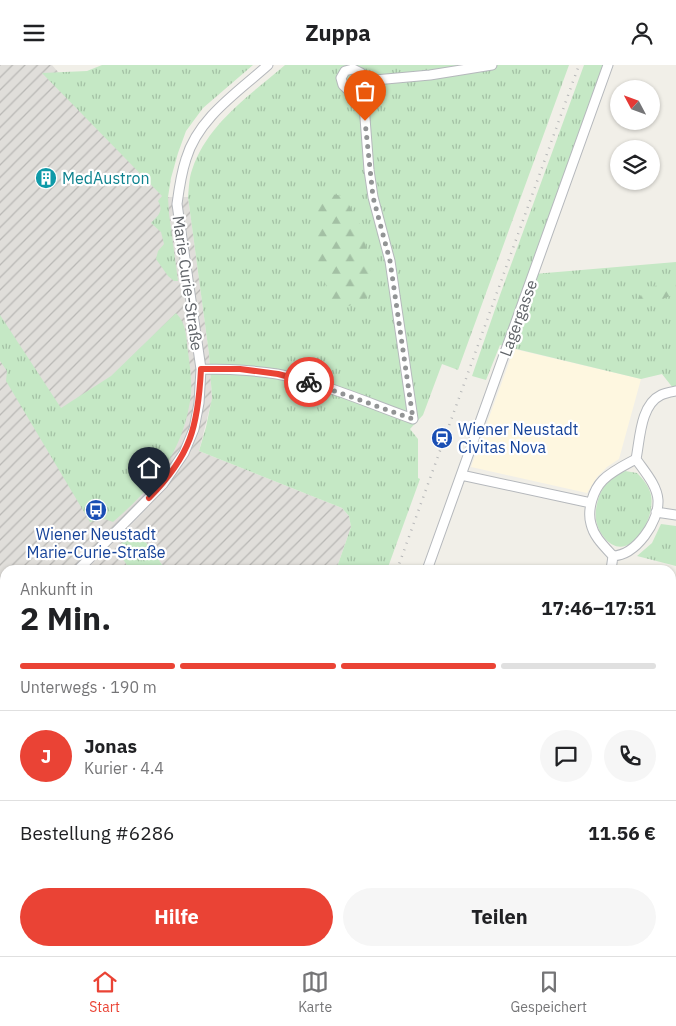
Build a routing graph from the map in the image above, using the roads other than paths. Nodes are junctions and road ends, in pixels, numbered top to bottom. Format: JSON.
{"nodes":[{"id":1,"x":268,"y":65,"type":"edge"},
{"id":2,"x":492,"y":65,"type":"edge"},
{"id":3,"x":608,"y":65,"type":"edge"},
{"id":4,"x":364,"y":81,"type":"junction"},
{"id":5,"x":364,"y":105,"type":"junction"},
{"id":6,"x":201,"y":369,"type":"junction"},
{"id":7,"x":676,"y":391,"type":"edge"},
{"id":8,"x":636,"y":459,"type":"junction"},
{"id":9,"x":462,"y":475,"type":"junction"},
{"id":10,"x":591,"y":503,"type":"junction"},
{"id":11,"x":656,"y":512,"type":"junction"},
{"id":12,"x":676,"y":515,"type":"edge"},
{"id":13,"x":613,"y":556,"type":"junction"},
{"id":14,"x":83,"y":565,"type":"edge"},
{"id":15,"x":429,"y":565,"type":"edge"},
{"id":16,"x":612,"y":565,"type":"edge"}],
"edges":[{"from":1,"to":6,"type":"street","name":"Marie Curie-Straße"},
{"from":2,"to":4,"type":"street"},
{"from":3,"to":9,"type":"street","name":"Lagergasse"},
{"from":4,"to":5,"type":"street"},
{"from":4,"to":5,"type":"street"},
{"from":5,"to":6,"type":"street"},
{"from":6,"to":14,"type":"street","name":"Marie Curie-Straße"},
{"from":7,"to":8,"type":"street"},
{"from":8,"to":10,"type":"street"},
{"from":8,"to":11,"type":"street"},
{"from":9,"to":10,"type":"street"},
{"from":9,"to":15,"type":"street","name":"Lagergasse"},
{"from":10,"to":13,"type":"street"},
{"from":11,"to":12,"type":"street"},
{"from":11,"to":13,"type":"street"},
{"from":13,"to":16,"type":"street"}]}
